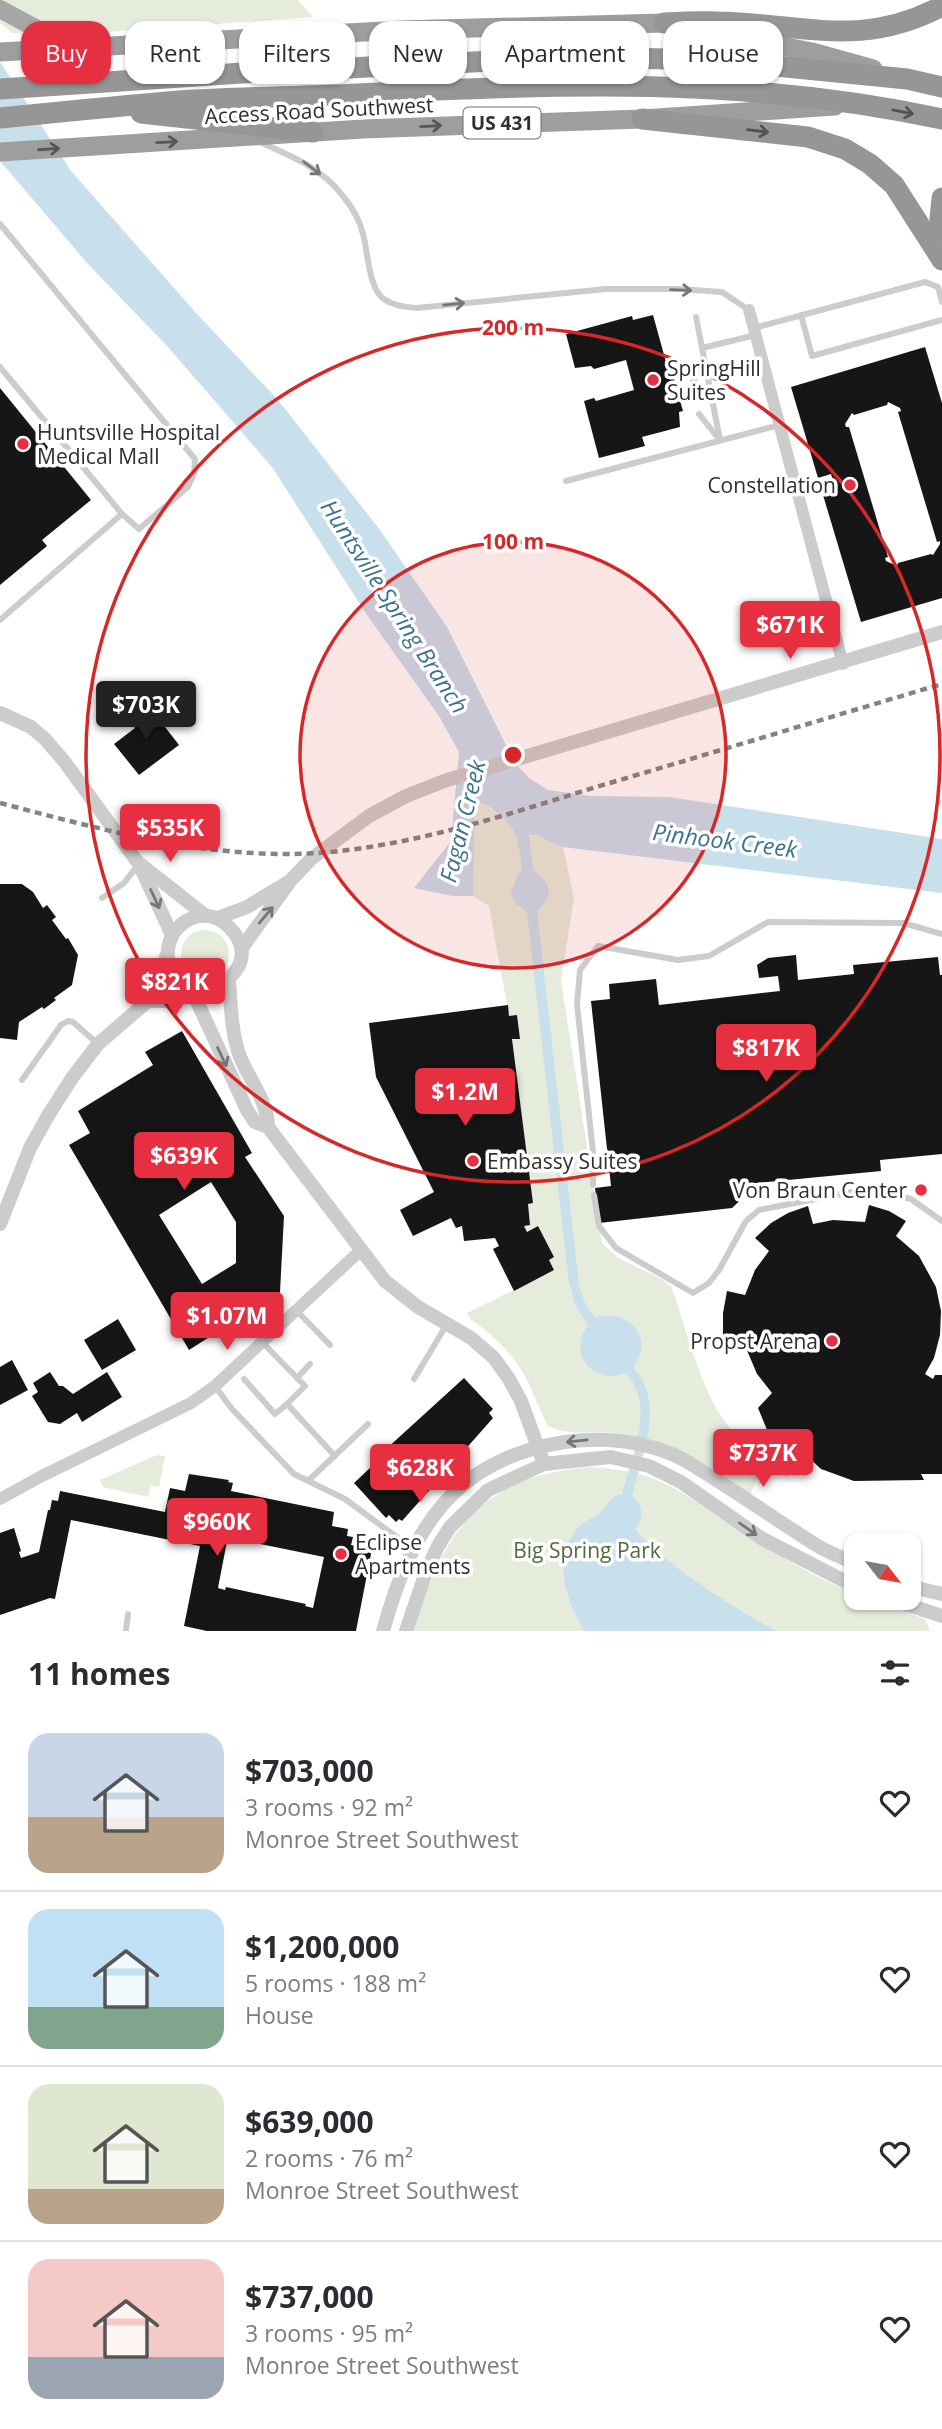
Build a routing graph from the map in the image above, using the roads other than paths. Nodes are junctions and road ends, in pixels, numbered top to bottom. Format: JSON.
{"nodes":[{"id":1,"x":942,"y":6,"type":"edge"},
{"id":2,"x":0,"y":9,"type":"edge"},
{"id":3,"x":22,"y":21,"type":"edge"},
{"id":4,"x":663,"y":23,"type":"edge"},
{"id":5,"x":783,"y":28,"type":"edge"},
{"id":6,"x":783,"y":46,"type":"edge"},
{"id":7,"x":111,"y":47,"type":"edge"},
{"id":8,"x":21,"y":50,"type":"edge"},
{"id":9,"x":0,"y":52,"type":"edge"},
{"id":10,"x":907,"y":79,"type":"junction"},
{"id":11,"x":942,"y":87,"type":"edge"},
{"id":12,"x":0,"y":89,"type":"edge"},
{"id":13,"x":864,"y":104,"type":"junction"},
{"id":14,"x":97,"y":108,"type":"junction"},
{"id":15,"x":0,"y":118,"type":"edge"},
{"id":16,"x":642,"y":119,"type":"junction"},
{"id":17,"x":942,"y":119,"type":"edge"},
{"id":18,"x":313,"y":132,"type":"junction"},
{"id":19,"x":251,"y":137,"type":"junction"},
{"id":20,"x":0,"y":152,"type":"edge"},
{"id":21,"x":942,"y":198,"type":"edge"},
{"id":22,"x":0,"y":224,"type":"edge"},
{"id":23,"x":942,"y":229,"type":"edge"},
{"id":24,"x":942,"y":260,"type":"edge"},
{"id":25,"x":942,"y":302,"type":"edge"},
{"id":26,"x":749,"y":310,"type":"joint"},
{"id":27,"x":801,"y":315,"type":"junction"},
{"id":28,"x":696,"y":317,"type":"dead end"},
{"id":29,"x":942,"y":320,"type":"edge"},
{"id":30,"x":755,"y":332,"type":"junction"},
{"id":31,"x":702,"y":348,"type":"junction"},
{"id":32,"x":704,"y":358,"type":"junction"},
{"id":33,"x":0,"y":367,"type":"edge"},
{"id":34,"x":693,"y":382,"type":"dead end"},
{"id":35,"x":699,"y":414,"type":"dead end"},
{"id":36,"x":780,"y":425,"type":"junction"},
{"id":37,"x":720,"y":440,"type":"junction"},
{"id":38,"x":566,"y":481,"type":"dead end"},
{"id":39,"x":122,"y":514,"type":"junction"},
{"id":40,"x":0,"y":620,"type":"edge"},
{"id":41,"x":942,"y":632,"type":"edge"},
{"id":42,"x":843,"y":664,"type":"junction"},
{"id":43,"x":0,"y":713,"type":"edge"},
{"id":44,"x":139,"y":864,"type":"junction"},
{"id":45,"x":291,"y":880,"type":"junction"},
{"id":46,"x":102,"y":898,"type":"dead end"},
{"id":47,"x":212,"y":917,"type":"junction"},
{"id":48,"x":942,"y":934,"type":"edge"},
{"id":49,"x":172,"y":935,"type":"junction"},
{"id":50,"x":241,"y":949,"type":"junction"},
{"id":51,"x":167,"y":954,"type":"junction"},
{"id":52,"x":229,"y":980,"type":"junction"},
{"id":53,"x":191,"y":994,"type":"junction"},
{"id":54,"x":148,"y":1001,"type":"junction"},
{"id":55,"x":98,"y":1044,"type":"junction"},
{"id":56,"x":22,"y":1080,"type":"dead end"},
{"id":57,"x":268,"y":1127,"type":"junction"},
{"id":58,"x":593,"y":1185,"type":"dead end"},
{"id":59,"x":594,"y":1195,"type":"dead end"},
{"id":60,"x":942,"y":1221,"type":"edge"},
{"id":61,"x":0,"y":1224,"type":"edge"},
{"id":62,"x":361,"y":1250,"type":"junction"},
{"id":63,"x":297,"y":1310,"type":"junction"},
{"id":64,"x":447,"y":1324,"type":"junction"},
{"id":65,"x":262,"y":1342,"type":"junction"},
{"id":66,"x":330,"y":1345,"type":"dead end"},
{"id":67,"x":310,"y":1364,"type":"dead end"},
{"id":68,"x":244,"y":1378,"type":"dead end"},
{"id":69,"x":297,"y":1378,"type":"junction"},
{"id":70,"x":414,"y":1379,"type":"dead end"},
{"id":71,"x":215,"y":1386,"type":"junction"},
{"id":72,"x":287,"y":1404,"type":"junction"},
{"id":73,"x":368,"y":1424,"type":"dead end"},
{"id":74,"x":538,"y":1446,"type":"junction"},
{"id":75,"x":335,"y":1455,"type":"junction"},
{"id":76,"x":539,"y":1466,"type":"junction"},
{"id":77,"x":308,"y":1481,"type":"junction"},
{"id":78,"x":0,"y":1499,"type":"edge"},
{"id":79,"x":413,"y":1549,"type":"junction"},
{"id":80,"x":844,"y":1558,"type":"edge"},
{"id":81,"x":844,"y":1581,"type":"edge"},
{"id":82,"x":921,"y":1589,"type":"edge"},
{"id":83,"x":942,"y":1594,"type":"edge"},
{"id":84,"x":921,"y":1609,"type":"edge"},
{"id":85,"x":128,"y":1614,"type":"dead end"},
{"id":86,"x":940,"y":1615,"type":"edge"},
{"id":87,"x":126,"y":1631,"type":"edge"},
{"id":88,"x":383,"y":1631,"type":"edge"},
{"id":89,"x":406,"y":1631,"type":"edge"}],
"edges":[{"from":1,"to":5,"type":"highway"},
{"from":2,"to":3,"type":"main road"},
{"from":4,"to":7,"type":"highway"},
{"from":6,"to":10,"type":"highway"},
{"from":8,"to":9,"type":"highway"},
{"from":10,"to":11,"type":"highway"},
{"from":10,"to":12,"type":"highway"},
{"from":13,"to":14,"type":"highway"},
{"from":13,"to":16,"type":"highway","number":"US 431"},
{"from":13,"to":17,"type":"highway","one_way":true},
{"from":14,"to":15,"type":"highway"},
{"from":14,"to":18,"type":"highway"},
{"from":18,"to":16,"type":"highway","name":"Access Road Southwest","number":"US 431","one_way":true},
{"from":16,"to":24,"type":"highway","one_way":true},
{"from":18,"to":19,"type":"highway","name":"Access Road Southwest","number":"US 431"},
{"from":20,"to":19,"type":"highway","name":"Access Road Southwest","number":"US 431","one_way":true},
{"from":19,"to":26,"type":"lane","one_way":true},
{"from":21,"to":23,"type":"highway"},
{"from":22,"to":39,"type":"lane"},
{"from":25,"to":27,"type":"lane"},
{"from":26,"to":30,"type":"street"},
{"from":27,"to":29,"type":"lane"},
{"from":27,"to":30,"type":"lane"},
{"from":28,"to":31,"type":"lane"},
{"from":30,"to":31,"type":"lane"},
{"from":30,"to":36,"type":"street"},
{"from":31,"to":32,"type":"lane"},
{"from":32,"to":34,"type":"lane"},
{"from":32,"to":37,"type":"lane"},
{"from":33,"to":39,"type":"lane"},
{"from":35,"to":37,"type":"lane"},
{"from":36,"to":37,"type":"lane"},
{"from":36,"to":42,"type":"street"},
{"from":37,"to":38,"type":"lane"},
{"from":39,"to":40,"type":"lane"},
{"from":41,"to":42,"type":"street"},
{"from":42,"to":45,"type":"street"},
{"from":43,"to":44,"type":"street"},
{"from":44,"to":46,"type":"lane"},
{"from":44,"to":47,"type":"street"},
{"from":44,"to":49,"type":"street","one_way":true},
{"from":45,"to":47,"type":"street"},
{"from":50,"to":45,"type":"street","one_way":true},
{"from":47,"to":49,"type":"street"},
{"from":47,"to":50,"type":"street"},
{"from":48,"to":58,"type":"lane"},
{"from":49,"to":51,"type":"street"},
{"from":50,"to":52,"type":"street"},
{"from":51,"to":53,"type":"street"},
{"from":51,"to":54,"type":"street"},
{"from":52,"to":53,"type":"street"},
{"from":52,"to":57,"type":"street"},
{"from":53,"to":54,"type":"street"},
{"from":53,"to":57,"type":"street","one_way":true},
{"from":54,"to":55,"type":"street"},
{"from":55,"to":56,"type":"lane"},
{"from":55,"to":61,"type":"street"},
{"from":57,"to":62,"type":"street"},
{"from":59,"to":60,"type":"lane"},
{"from":62,"to":63,"type":"street"},
{"from":62,"to":64,"type":"street"},
{"from":63,"to":65,"type":"street"},
{"from":63,"to":66,"type":"lane"},
{"from":64,"to":70,"type":"lane"},
{"from":64,"to":74,"type":"street"},
{"from":65,"to":69,"type":"lane"},
{"from":65,"to":71,"type":"street"},
{"from":67,"to":69,"type":"lane"},
{"from":68,"to":72,"type":"lane"},
{"from":69,"to":72,"type":"lane"},
{"from":71,"to":77,"type":"lane"},
{"from":71,"to":78,"type":"street"},
{"from":72,"to":75,"type":"lane"},
{"from":73,"to":75,"type":"lane"},
{"from":74,"to":76,"type":"street"},
{"from":74,"to":79,"type":"street"},
{"from":80,"to":74,"type":"street","one_way":true},
{"from":75,"to":77,"type":"lane"},
{"from":76,"to":81,"type":"street","one_way":true},
{"from":76,"to":89,"type":"street"},
{"from":77,"to":79,"type":"lane"},
{"from":79,"to":88,"type":"street"},
{"from":82,"to":83,"type":"street"},
{"from":83,"to":86,"type":"lane"},
{"from":84,"to":86,"type":"street"},
{"from":85,"to":87,"type":"lane"}]}
